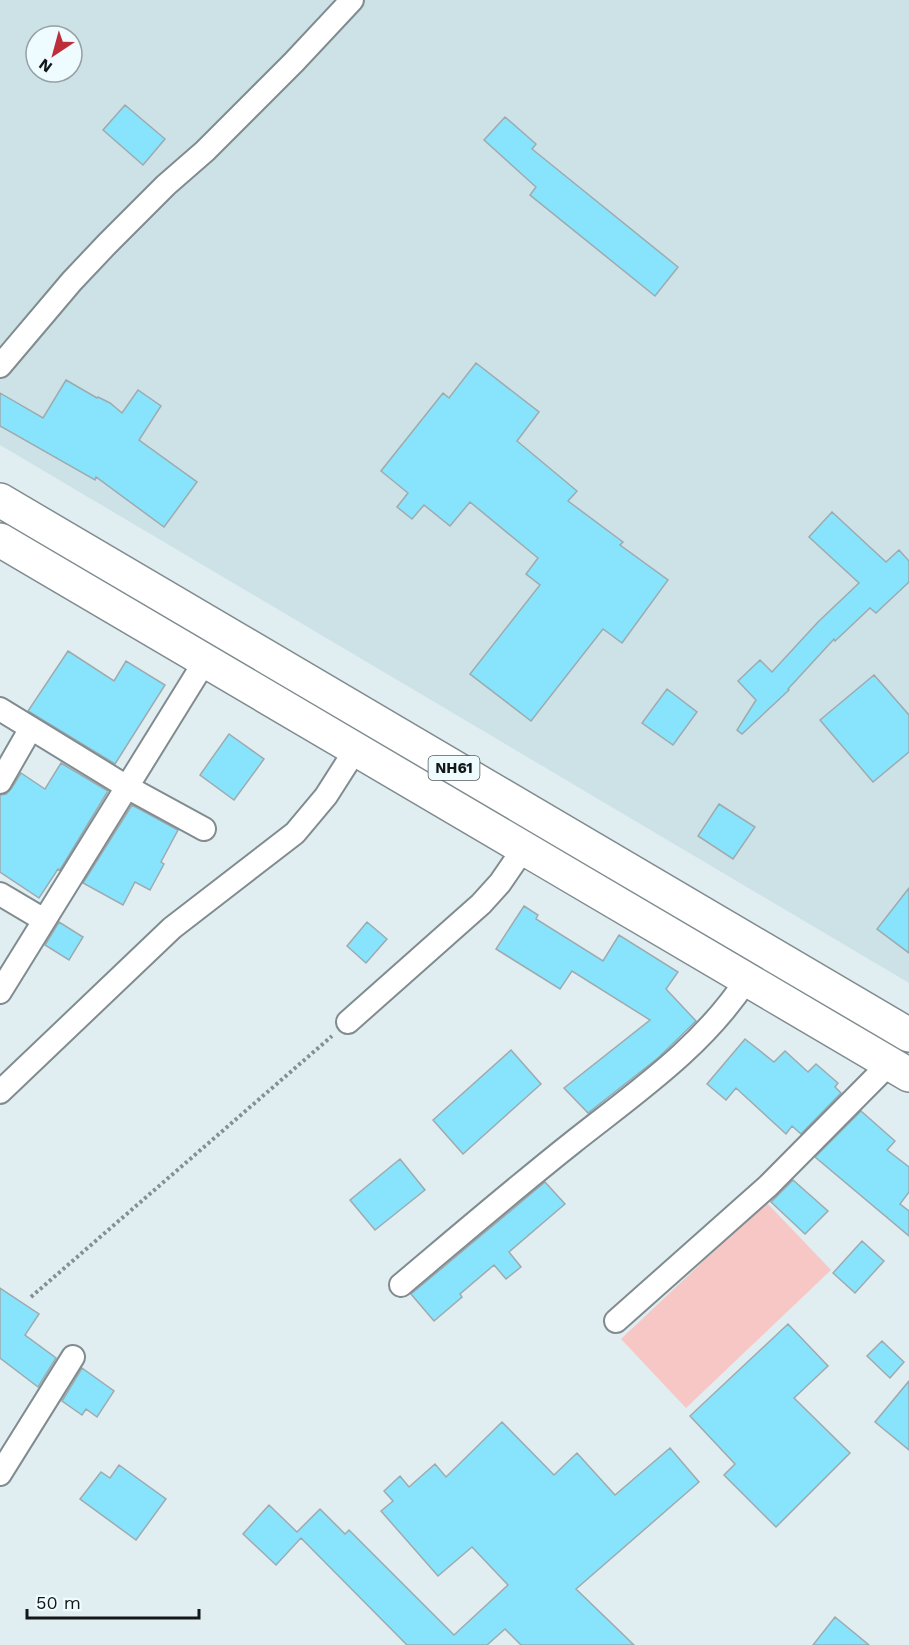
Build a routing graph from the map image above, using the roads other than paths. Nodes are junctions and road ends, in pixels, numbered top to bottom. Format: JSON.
{"nodes":[{"id":1,"x":352,"y":0,"type":"edge"},
{"id":2,"x":0,"y":366,"type":"edge"},
{"id":3,"x":0,"y":500,"type":"edge"},
{"id":4,"x":1,"y":543,"type":"edge"},
{"id":5,"x":205,"y":661,"type":"junction"},
{"id":6,"x":0,"y":709,"type":"edge"},
{"id":7,"x":31,"y":728,"type":"junction"},
{"id":8,"x":356,"y":749,"type":"junction"},
{"id":9,"x":0,"y":782,"type":"edge"},
{"id":10,"x":127,"y":787,"type":"junction"},
{"id":11,"x":204,"y":829,"type":"dead end"},
{"id":12,"x":524,"y":848,"type":"junction"},
{"id":13,"x":0,"y":894,"type":"edge"},
{"id":14,"x":44,"y":920,"type":"junction"},
{"id":15,"x":747,"y":979,"type":"junction"},
{"id":16,"x":0,"y":992,"type":"edge"},
{"id":17,"x":348,"y":1022,"type":"road end"},
{"id":18,"x":909,"y":1035,"type":"edge"},
{"id":19,"x":899,"y":1069,"type":"edge"},
{"id":20,"x":0,"y":1092,"type":"edge"},
{"id":21,"x":401,"y":1285,"type":"dead end"},
{"id":22,"x":616,"y":1322,"type":"dead end"},
{"id":23,"x":73,"y":1357,"type":"dead end"},
{"id":24,"x":0,"y":1474,"type":"edge"}],
"edges":[{"from":1,"to":2,"type":"street"},
{"from":3,"to":18,"type":"highway","number":"NH61"},
{"from":4,"to":5,"type":"highway","number":"NH61"},
{"from":5,"to":8,"type":"highway","number":"NH61"},
{"from":5,"to":10,"type":"street"},
{"from":6,"to":7,"type":"street"},
{"from":7,"to":9,"type":"street"},
{"from":7,"to":10,"type":"street"},
{"from":8,"to":12,"type":"highway","number":"NH61"},
{"from":8,"to":20,"type":"street"},
{"from":10,"to":11,"type":"street"},
{"from":10,"to":14,"type":"street"},
{"from":12,"to":15,"type":"highway","number":"NH61"},
{"from":12,"to":17,"type":"street"},
{"from":13,"to":14,"type":"street"},
{"from":14,"to":16,"type":"street"},
{"from":15,"to":19,"type":"highway","number":"NH61"},
{"from":15,"to":21,"type":"street"},
{"from":19,"to":22,"type":"street"},
{"from":23,"to":24,"type":"street"}]}
